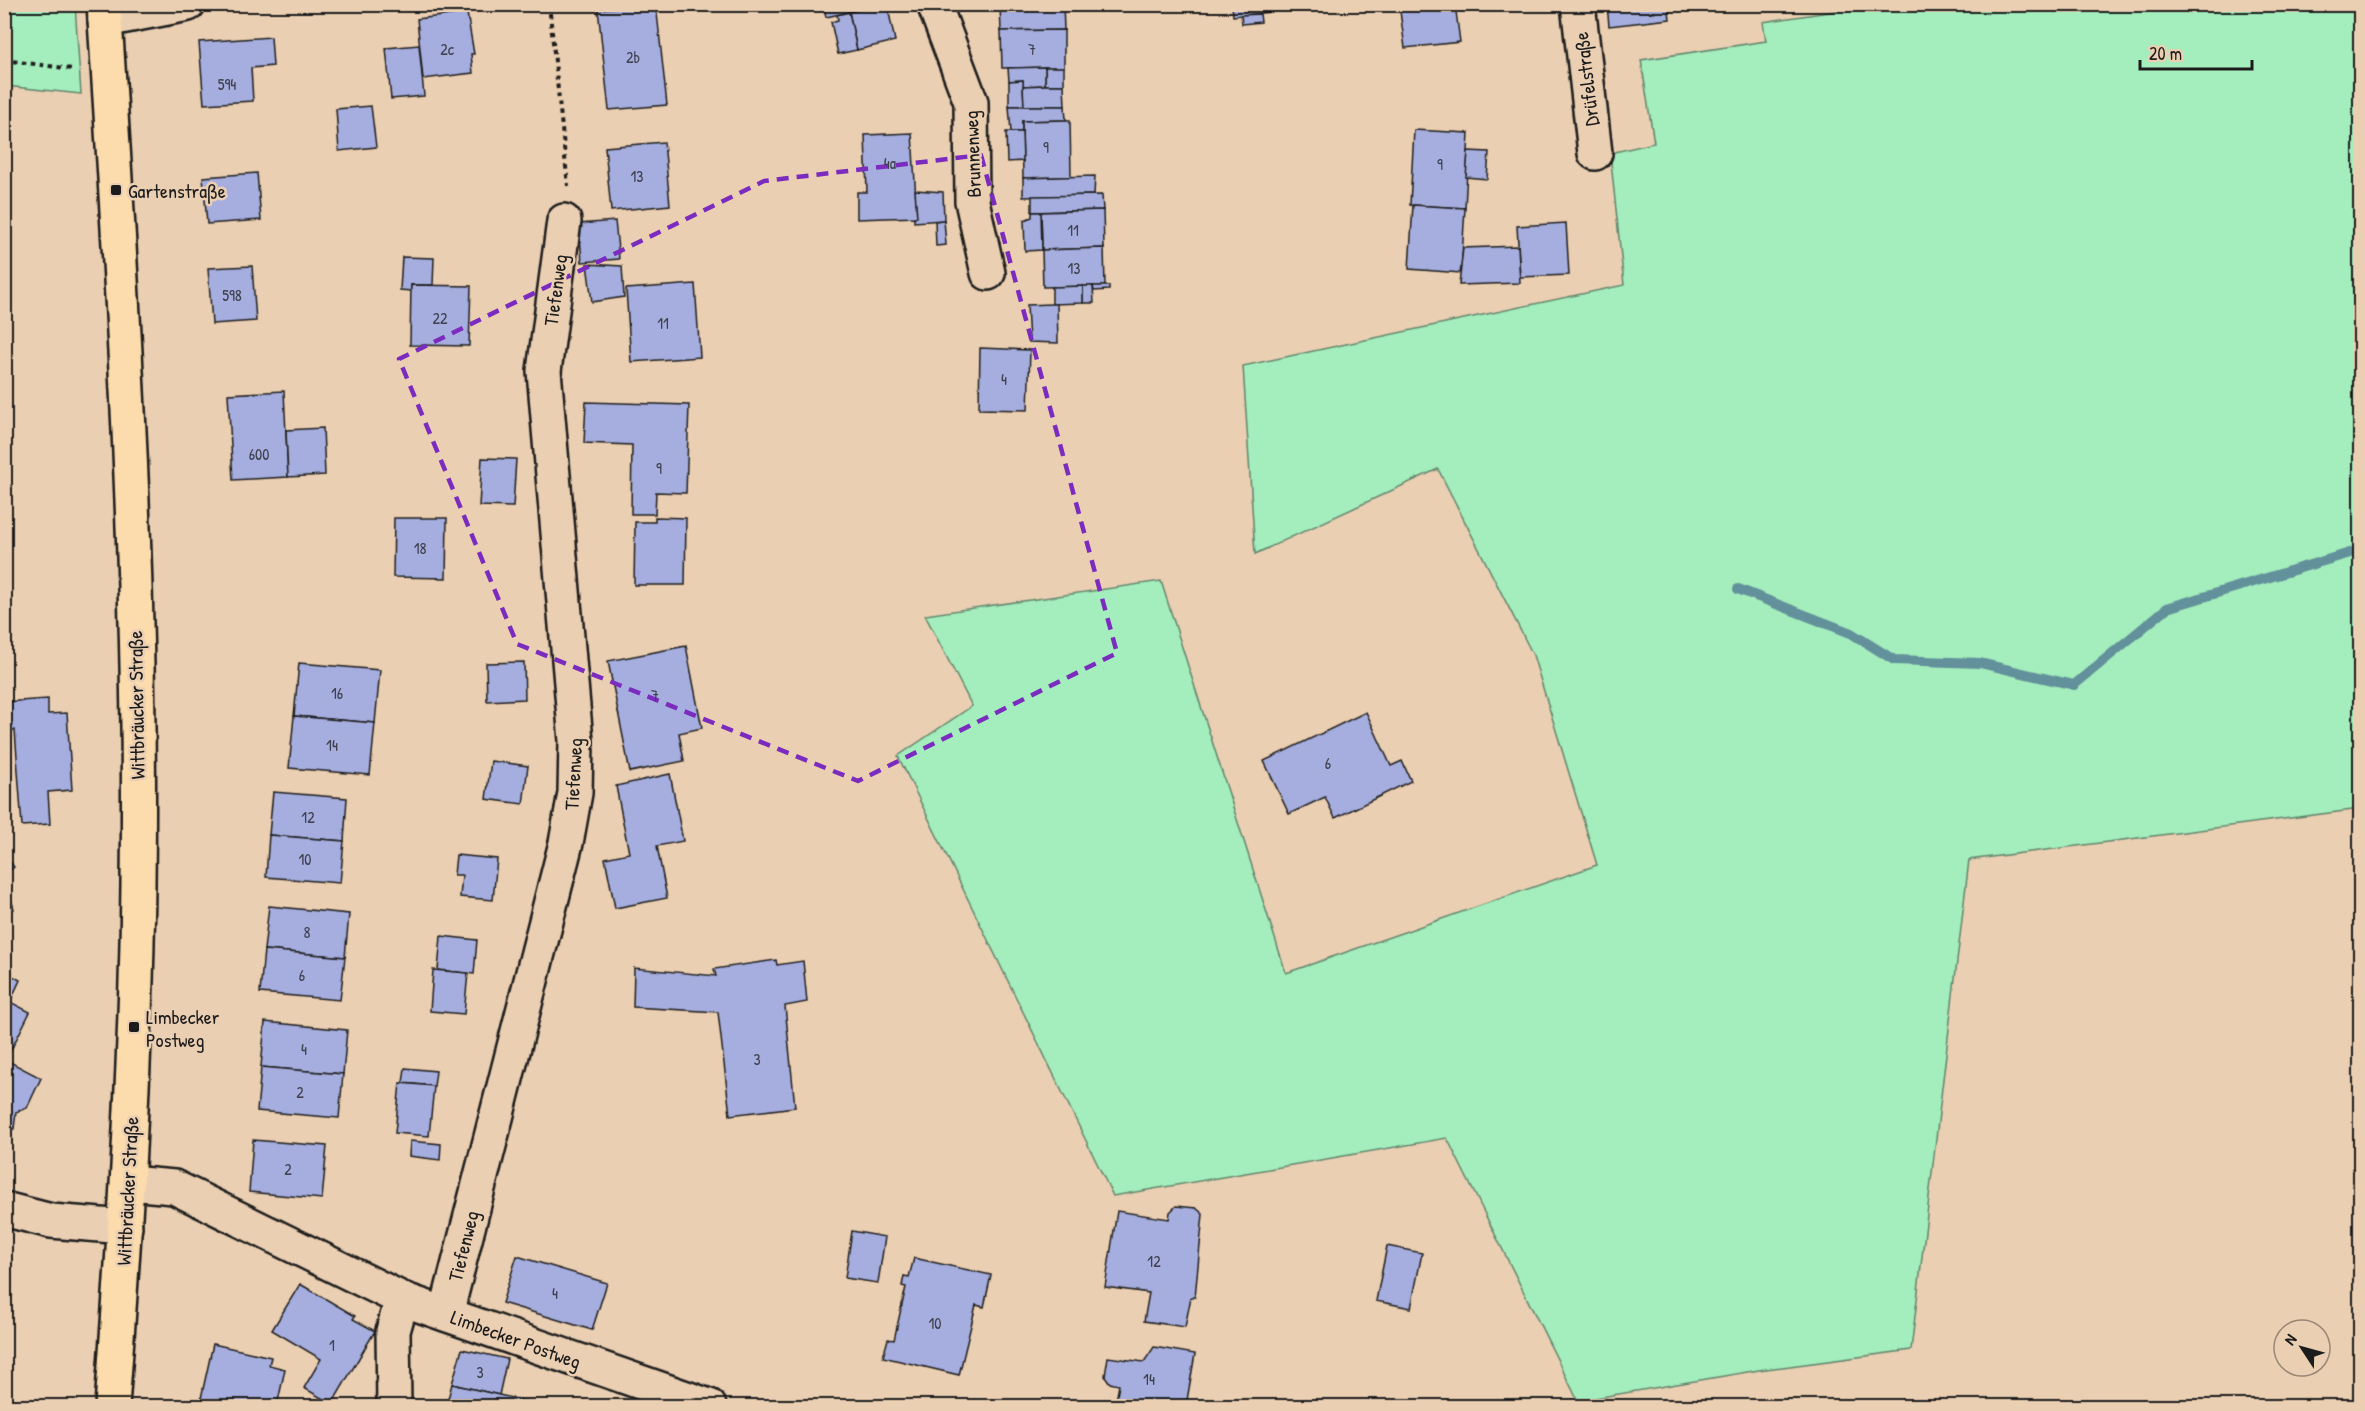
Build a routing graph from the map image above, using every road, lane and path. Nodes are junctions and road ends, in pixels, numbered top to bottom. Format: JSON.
{"nodes":[{"id":1,"x":188,"y":4,"type":"edge"},
{"id":2,"x":549,"y":4,"type":"edge"},
{"id":3,"x":934,"y":4,"type":"edge"},
{"id":4,"x":1578,"y":4,"type":"edge"},
{"id":5,"x":104,"y":12,"type":"edge"},
{"id":6,"x":4,"y":60,"type":"edge"},
{"id":7,"x":109,"y":74,"type":"junction"},
{"id":8,"x":1595,"y":153,"type":"dead end"},
{"id":9,"x":564,"y":221,"type":"joint"},
{"id":10,"x":988,"y":273,"type":"dead end"},
{"id":11,"x":129,"y":1183,"type":"junction"},
{"id":12,"x":4,"y":1209,"type":"edge"},
{"id":13,"x":125,"y":1227,"type":"junction"},
{"id":14,"x":402,"y":1299,"type":"junction"},
{"id":15,"x":446,"y":1314,"type":"junction"},
{"id":16,"x":112,"y":1407,"type":"edge"},
{"id":17,"x":394,"y":1407,"type":"edge"},
{"id":18,"x":709,"y":1407,"type":"edge"}],
"edges":[{"from":1,"to":5,"type":"street"},
{"from":2,"to":9,"type":"path"},
{"from":3,"to":10,"type":"street","name":"Brunnenweg"},
{"from":4,"to":8,"type":"street","name":"Drüfelstraße"},
{"from":5,"to":7,"type":"main road","name":"Wittbräucker Straße"},
{"from":6,"to":7,"type":"path"},
{"from":7,"to":11,"type":"main road","name":"Wittbräucker Straße"},
{"from":9,"to":15,"type":"street","name":"Tiefenweg"},
{"from":11,"to":13,"type":"main road","name":"Wittbräucker Straße"},
{"from":11,"to":14,"type":"street","name":"Limbecker Postweg"},
{"from":12,"to":13,"type":"street"},
{"from":13,"to":16,"type":"main road","name":"Wittbräucker Straße"},
{"from":14,"to":15,"type":"street","name":"Limbecker Postweg"},
{"from":14,"to":17,"type":"street"},
{"from":15,"to":18,"type":"street","name":"Limbecker Postweg"}]}
